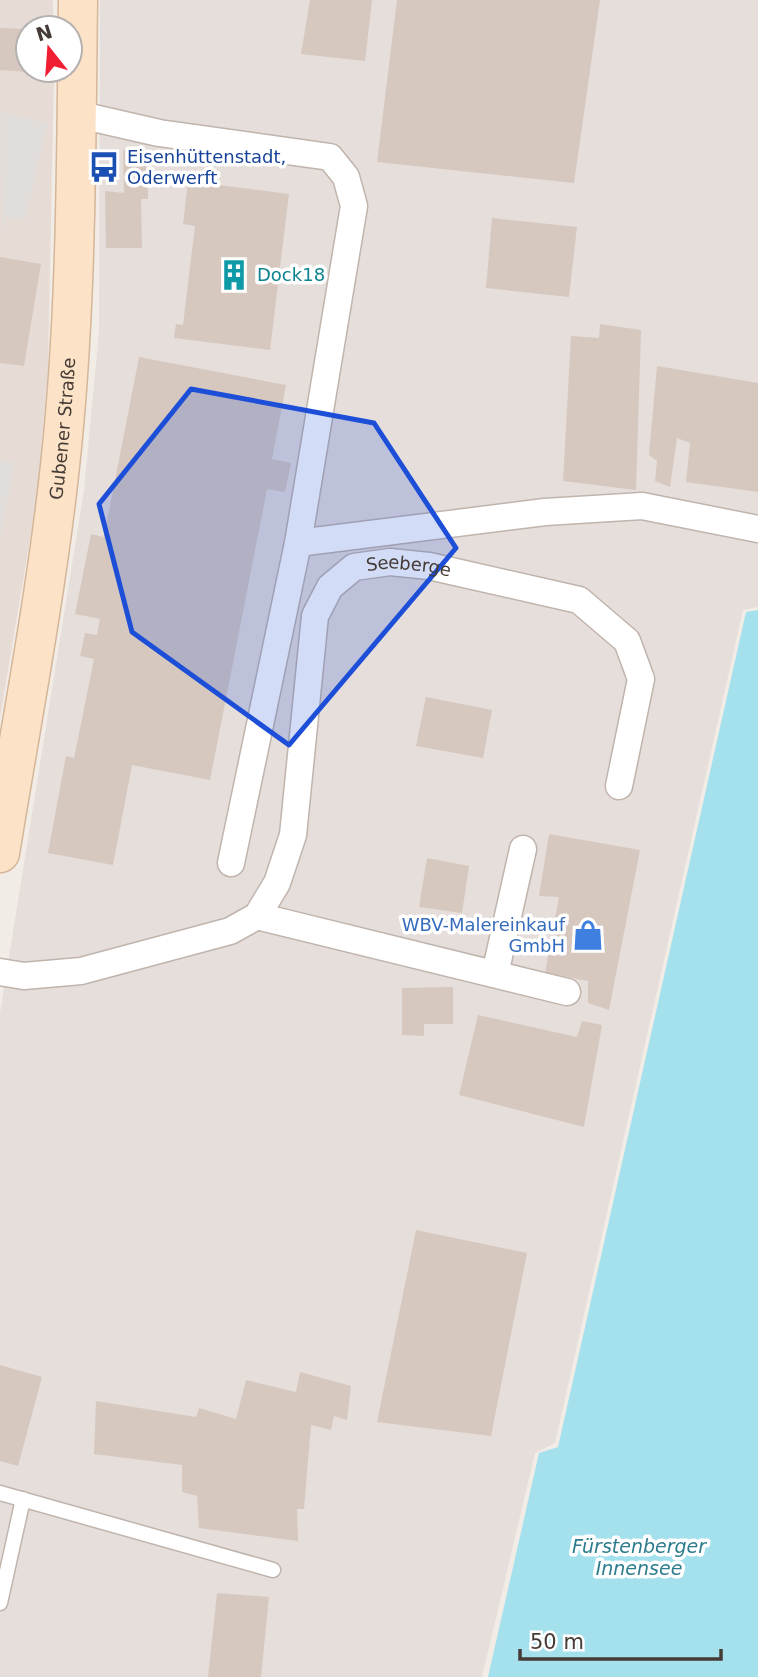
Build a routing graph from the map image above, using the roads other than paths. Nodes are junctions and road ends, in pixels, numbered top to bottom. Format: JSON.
{"nodes":[{"id":1,"x":78,"y":0,"type":"edge"},
{"id":2,"x":76,"y":114,"type":"junction"},
{"id":3,"x":758,"y":529,"type":"edge"},
{"id":4,"x":298,"y":543,"type":"junction"},
{"id":5,"x":6,"y":774,"type":"edge"},
{"id":6,"x":619,"y":786,"type":"dead end"},
{"id":7,"x":523,"y":849,"type":"dead end"},
{"id":8,"x":0,"y":853,"type":"edge"},
{"id":9,"x":231,"y":863,"type":"dead end"},
{"id":10,"x":257,"y":916,"type":"junction"},
{"id":11,"x":0,"y":972,"type":"edge"},
{"id":12,"x":495,"y":974,"type":"junction"},
{"id":13,"x":567,"y":992,"type":"dead end"},
{"id":14,"x":0,"y":1493,"type":"edge"},
{"id":15,"x":23,"y":1499,"type":"junction"},
{"id":16,"x":273,"y":1570,"type":"dead end"},
{"id":17,"x":0,"y":1603,"type":"edge"}],
"edges":[{"from":1,"to":2,"type":"main road","name":"Gubener Straße"},
{"from":2,"to":4,"type":"street"},
{"from":2,"to":5,"type":"main road","name":"Gubener Straße"},
{"from":3,"to":4,"type":"street","name":"Seeberge"},
{"from":4,"to":9,"type":"street"},
{"from":5,"to":8,"type":"main road","name":"Gubener Straße"},
{"from":6,"to":10,"type":"street","name":"Seeberge"},
{"from":7,"to":12,"type":"street"},
{"from":10,"to":11,"type":"street","name":"Seeberge"},
{"from":10,"to":12,"type":"street"},
{"from":12,"to":13,"type":"street"},
{"from":14,"to":15,"type":"lane"},
{"from":15,"to":16,"type":"lane"},
{"from":15,"to":17,"type":"lane"}]}
